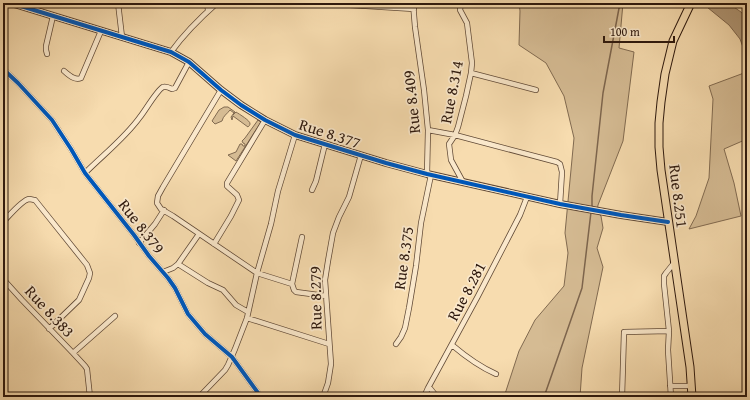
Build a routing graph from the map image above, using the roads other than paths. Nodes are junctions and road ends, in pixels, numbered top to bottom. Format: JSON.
{"nodes":[{"id":1,"x":11,"y":3,"type":"edge"},
{"id":2,"x":118,"y":3,"type":"edge"},
{"id":3,"x":207,"y":3,"type":"edge"},
{"id":4,"x":216,"y":3,"type":"edge"},
{"id":5,"x":413,"y":3,"type":"edge"},
{"id":6,"x":461,"y":3,"type":"edge"},
{"id":7,"x":691,"y":3,"type":"edge"},
{"id":8,"x":348,"y":4,"type":"edge"},
{"id":9,"x":322,"y":5,"type":"dead end"},
{"id":10,"x":414,"y":9,"type":"junction"},
{"id":11,"x":208,"y":10,"type":"junction"},
{"id":12,"x":53,"y":16,"type":"junction"},
{"id":13,"x":101,"y":31,"type":"junction"},
{"id":14,"x":122,"y":37,"type":"junction"},
{"id":15,"x":171,"y":52,"type":"junction"},
{"id":16,"x":47,"y":54,"type":"dead end"},
{"id":17,"x":189,"y":62,"type":"junction"},
{"id":18,"x":3,"y":69,"type":"edge"},
{"id":19,"x":64,"y":71,"type":"dead end"},
{"id":20,"x":471,"y":73,"type":"junction"},
{"id":21,"x":221,"y":90,"type":"junction"},
{"id":22,"x":536,"y":90,"type":"dead end"},
{"id":23,"x":265,"y":120,"type":"junction"},
{"id":24,"x":428,"y":130,"type":"junction"},
{"id":25,"x":295,"y":135,"type":"junction"},
{"id":26,"x":455,"y":135,"type":"junction"},
{"id":27,"x":325,"y":144,"type":"junction"},
{"id":28,"x":361,"y":155,"type":"junction"},
{"id":29,"x":86,"y":173,"type":"junction"},
{"id":30,"x":429,"y":174,"type":"junction"},
{"id":31,"x":463,"y":182,"type":"junction"},
{"id":32,"x":312,"y":190,"type":"dead end"},
{"id":33,"x":527,"y":197,"type":"junction"},
{"id":34,"x":560,"y":204,"type":"junction"},
{"id":35,"x":164,"y":210,"type":"junction"},
{"id":36,"x":3,"y":222,"type":"edge"},
{"id":37,"x":668,"y":222,"type":"junction"},
{"id":38,"x":199,"y":234,"type":"junction"},
{"id":39,"x":302,"y":237,"type":"dead end"},
{"id":40,"x":139,"y":242,"type":"junction"},
{"id":41,"x":214,"y":244,"type":"junction"},
{"id":42,"x":674,"y":263,"type":"junction"},
{"id":43,"x":178,"y":264,"type":"junction"},
{"id":44,"x":163,"y":272,"type":"junction"},
{"id":45,"x":257,"y":274,"type":"junction"},
{"id":46,"x":3,"y":279,"type":"edge"},
{"id":47,"x":292,"y":284,"type":"junction"},
{"id":48,"x":326,"y":296,"type":"junction"},
{"id":49,"x":248,"y":312,"type":"junction"},
{"id":50,"x":115,"y":316,"type":"dead end"},
{"id":51,"x":247,"y":318,"type":"junction"},
{"id":52,"x":49,"y":329,"type":"junction"},
{"id":53,"x":669,"y":331,"type":"junction"},
{"id":54,"x":329,"y":344,"type":"junction"},
{"id":55,"x":396,"y":344,"type":"dead end"},
{"id":56,"x":452,"y":345,"type":"junction"},
{"id":57,"x":73,"y":353,"type":"junction"},
{"id":58,"x":232,"y":357,"type":"junction"},
{"id":59,"x":496,"y":374,"type":"dead end"},
{"id":60,"x":670,"y":386,"type":"junction"},
{"id":61,"x":691,"y":386,"type":"junction"},
{"id":62,"x":429,"y":387,"type":"junction"},
{"id":63,"x":90,"y":397,"type":"edge"},
{"id":64,"x":199,"y":397,"type":"edge"},
{"id":65,"x":261,"y":397,"type":"edge"},
{"id":66,"x":323,"y":397,"type":"edge"},
{"id":67,"x":424,"y":397,"type":"edge"},
{"id":68,"x":437,"y":397,"type":"edge"},
{"id":69,"x":622,"y":397,"type":"edge"},
{"id":70,"x":671,"y":397,"type":"edge"},
{"id":71,"x":692,"y":397,"type":"edge"}],
"edges":[{"from":1,"to":12,"type":"street","name":"Rue 8.377"},
{"from":2,"to":14,"type":"street"},
{"from":3,"to":11,"type":"street"},
{"from":4,"to":11,"type":"street"},
{"from":5,"to":10,"type":"street","name":"Rue 8.409"},
{"from":6,"to":20,"type":"street","name":"Rue 8.314"},
{"from":7,"to":37,"type":"highway","name":"Rue 8.251"},
{"from":8,"to":9,"type":"street"},
{"from":8,"to":10,"type":"street"},
{"from":10,"to":24,"type":"street","name":"Rue 8.409"},
{"from":11,"to":15,"type":"street"},
{"from":12,"to":13,"type":"street","name":"Rue 8.377"},
{"from":12,"to":16,"type":"street"},
{"from":13,"to":14,"type":"street","name":"Rue 8.377"},
{"from":13,"to":19,"type":"street"},
{"from":14,"to":15,"type":"street","name":"Rue 8.377"},
{"from":15,"to":17,"type":"street","name":"Rue 8.377"},
{"from":17,"to":21,"type":"street","name":"Rue 8.377"},
{"from":17,"to":29,"type":"street"},
{"from":18,"to":29,"type":"street","name":"Rue 8.379"},
{"from":20,"to":22,"type":"street"},
{"from":20,"to":26,"type":"street","name":"Rue 8.314"},
{"from":21,"to":23,"type":"street","name":"Rue 8.377"},
{"from":21,"to":35,"type":"street"},
{"from":23,"to":25,"type":"street","name":"Rue 8.377"},
{"from":23,"to":41,"type":"street"},
{"from":24,"to":26,"type":"street"},
{"from":24,"to":30,"type":"street","name":"Rue 8.409"},
{"from":25,"to":27,"type":"street","name":"Rue 8.377"},
{"from":25,"to":45,"type":"street"},
{"from":26,"to":31,"type":"street","name":"Rue 8.314"},
{"from":26,"to":34,"type":"street"},
{"from":27,"to":28,"type":"street","name":"Rue 8.377"},
{"from":27,"to":32,"type":"street"},
{"from":28,"to":30,"type":"street","name":"Rue 8.377"},
{"from":28,"to":48,"type":"street","name":"Rue 8.279"},
{"from":29,"to":40,"type":"street","name":"Rue 8.379"},
{"from":30,"to":31,"type":"street","name":"Rue 8.377"},
{"from":30,"to":55,"type":"street","name":"Rue 8.375"},
{"from":31,"to":33,"type":"street","name":"Rue 8.377"},
{"from":33,"to":34,"type":"street","name":"Rue 8.377"},
{"from":33,"to":56,"type":"street","name":"Rue 8.281"},
{"from":34,"to":37,"type":"street","name":"Rue 8.377"},
{"from":35,"to":38,"type":"street"},
{"from":35,"to":40,"type":"street"},
{"from":36,"to":52,"type":"street"},
{"from":37,"to":42,"type":"highway","name":"Rue 8.251"},
{"from":38,"to":41,"type":"street"},
{"from":38,"to":43,"type":"street"},
{"from":39,"to":47,"type":"street"},
{"from":40,"to":44,"type":"street","name":"Rue 8.379"},
{"from":41,"to":45,"type":"street"},
{"from":42,"to":53,"type":"street"},
{"from":42,"to":61,"type":"highway","name":"Rue 8.251"},
{"from":43,"to":44,"type":"street"},
{"from":43,"to":49,"type":"street"},
{"from":44,"to":58,"type":"street","name":"Rue 8.379"},
{"from":45,"to":47,"type":"street"},
{"from":45,"to":49,"type":"street"},
{"from":46,"to":52,"type":"street","name":"Rue 8.383"},
{"from":47,"to":48,"type":"street"},
{"from":48,"to":54,"type":"street","name":"Rue 8.279"},
{"from":49,"to":51,"type":"street"},
{"from":50,"to":57,"type":"street","name":"Rue 8.383"},
{"from":51,"to":54,"type":"street"},
{"from":51,"to":58,"type":"street"},
{"from":52,"to":57,"type":"street","name":"Rue 8.383"},
{"from":53,"to":60,"type":"street"},
{"from":53,"to":69,"type":"street"},
{"from":54,"to":66,"type":"street","name":"Rue 8.279"},
{"from":56,"to":59,"type":"street"},
{"from":56,"to":62,"type":"street","name":"Rue 8.281"},
{"from":57,"to":63,"type":"street"},
{"from":58,"to":64,"type":"street"},
{"from":58,"to":65,"type":"street","name":"Rue 8.379"},
{"from":60,"to":61,"type":"street"},
{"from":60,"to":70,"type":"street"},
{"from":61,"to":71,"type":"highway","name":"Rue 8.251"},
{"from":62,"to":67,"type":"street","name":"Rue 8.281"},
{"from":62,"to":68,"type":"street"}]}
